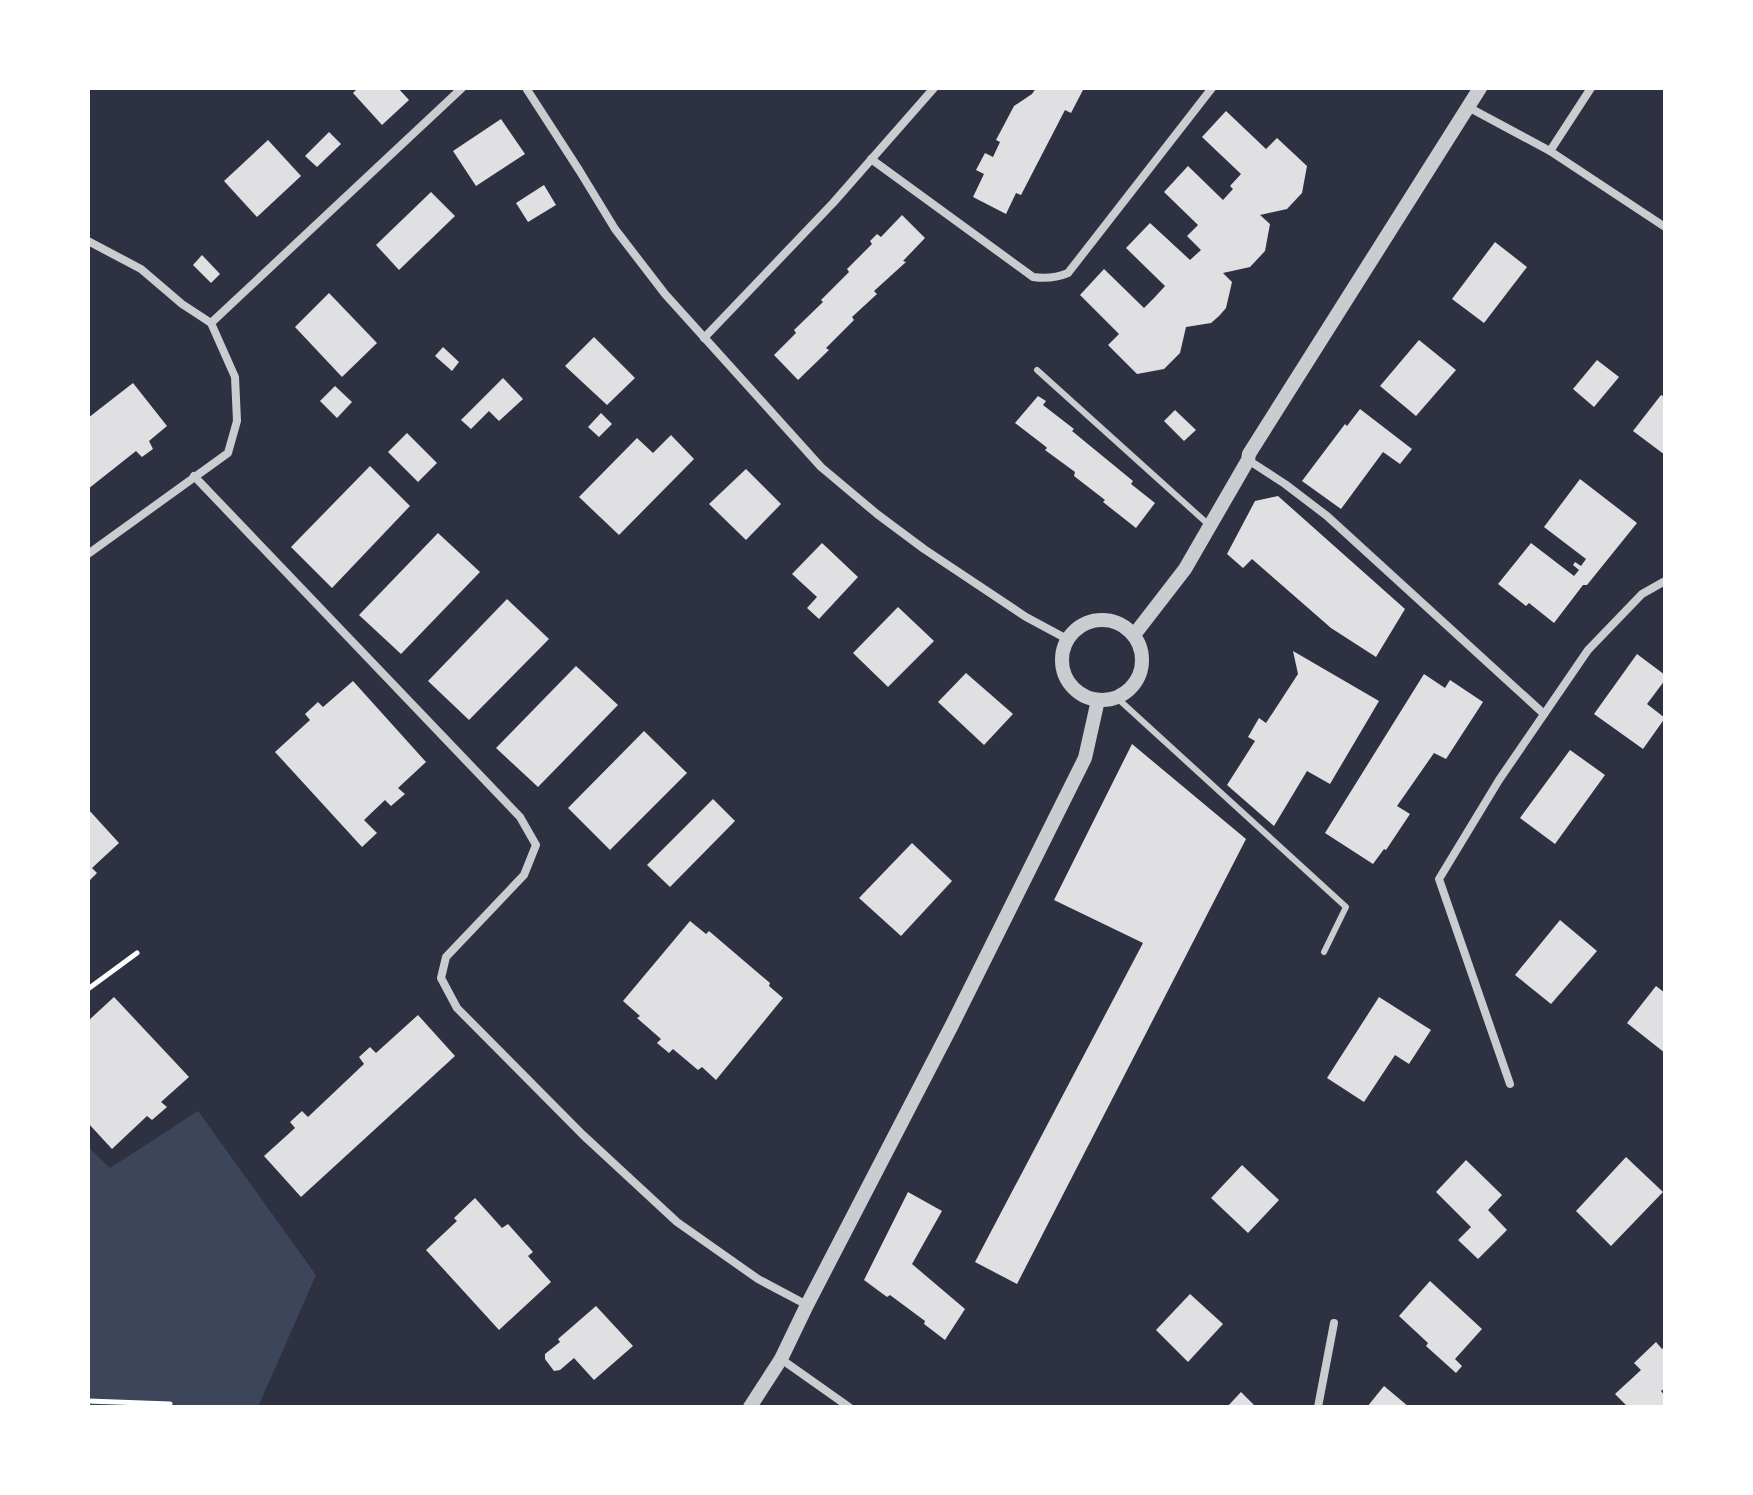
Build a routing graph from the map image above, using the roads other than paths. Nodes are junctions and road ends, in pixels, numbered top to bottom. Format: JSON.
{"nodes":[{"id":1,"x":462,"y":88,"type":"edge"},
{"id":2,"x":526,"y":88,"type":"edge"},
{"id":3,"x":934,"y":88,"type":"edge"},
{"id":4,"x":1212,"y":88,"type":"edge"},
{"id":5,"x":1480,"y":88,"type":"edge"},
{"id":6,"x":1591,"y":88,"type":"edge"},
{"id":7,"x":1468,"y":107,"type":"junction"},
{"id":8,"x":1550,"y":151,"type":"junction"},
{"id":9,"x":871,"y":159,"type":"junction"},
{"id":10,"x":1665,"y":227,"type":"edge"},
{"id":11,"x":88,"y":241,"type":"edge"},
{"id":12,"x":211,"y":323,"type":"junction"},
{"id":13,"x":704,"y":338,"type":"junction"},
{"id":14,"x":1037,"y":370,"type":"dead end"},
{"id":15,"x":1248,"y":460,"type":"junction"},
{"id":16,"x":194,"y":476,"type":"junction"},
{"id":17,"x":1209,"y":525,"type":"junction"},
{"id":18,"x":88,"y":554,"type":"edge"},
{"id":19,"x":1665,"y":581,"type":"edge"},
{"id":20,"x":1134,"y":635,"type":"junction"},
{"id":21,"x":1067,"y":639,"type":"junction"},
{"id":22,"x":1116,"y":697,"type":"junction"},
{"id":23,"x":1098,"y":700,"type":"junction"},
{"id":24,"x":1544,"y":714,"type":"junction"},
{"id":25,"x":1324,"y":952,"type":"dead end"},
{"id":26,"x":1510,"y":1084,"type":"dead end"},
{"id":27,"x":807,"y":1305,"type":"junction"},
{"id":28,"x":1334,"y":1323,"type":"dead end"},
{"id":29,"x":781,"y":1359,"type":"junction"},
{"id":30,"x":750,"y":1407,"type":"edge"},
{"id":31,"x":849,"y":1407,"type":"edge"},
{"id":32,"x":1318,"y":1407,"type":"edge"}],
"edges":[{"from":1,"to":12,"type":"street"},
{"from":2,"to":13,"type":"street"},
{"from":3,"to":9,"type":"street"},
{"from":4,"to":9,"type":"street"},
{"from":5,"to":7,"type":"street"},
{"from":6,"to":8,"type":"street"},
{"from":7,"to":8,"type":"street"},
{"from":7,"to":15,"type":"street"},
{"from":8,"to":10,"type":"street"},
{"from":9,"to":13,"type":"street"},
{"from":11,"to":12,"type":"street"},
{"from":12,"to":16,"type":"street"},
{"from":13,"to":21,"type":"street"},
{"from":14,"to":17,"type":"lane"},
{"from":15,"to":17,"type":"street"},
{"from":15,"to":24,"type":"street"},
{"from":16,"to":18,"type":"street"},
{"from":16,"to":27,"type":"street"},
{"from":17,"to":20,"type":"street"},
{"from":19,"to":24,"type":"street"},
{"from":20,"to":21,"type":"street"},
{"from":20,"to":22,"type":"street"},
{"from":21,"to":23,"type":"street"},
{"from":22,"to":23,"type":"street"},
{"from":22,"to":25,"type":"lane"},
{"from":23,"to":27,"type":"street"},
{"from":24,"to":26,"type":"street"},
{"from":27,"to":29,"type":"street"},
{"from":28,"to":32,"type":"street"},
{"from":29,"to":30,"type":"street"},
{"from":29,"to":31,"type":"street"}]}
